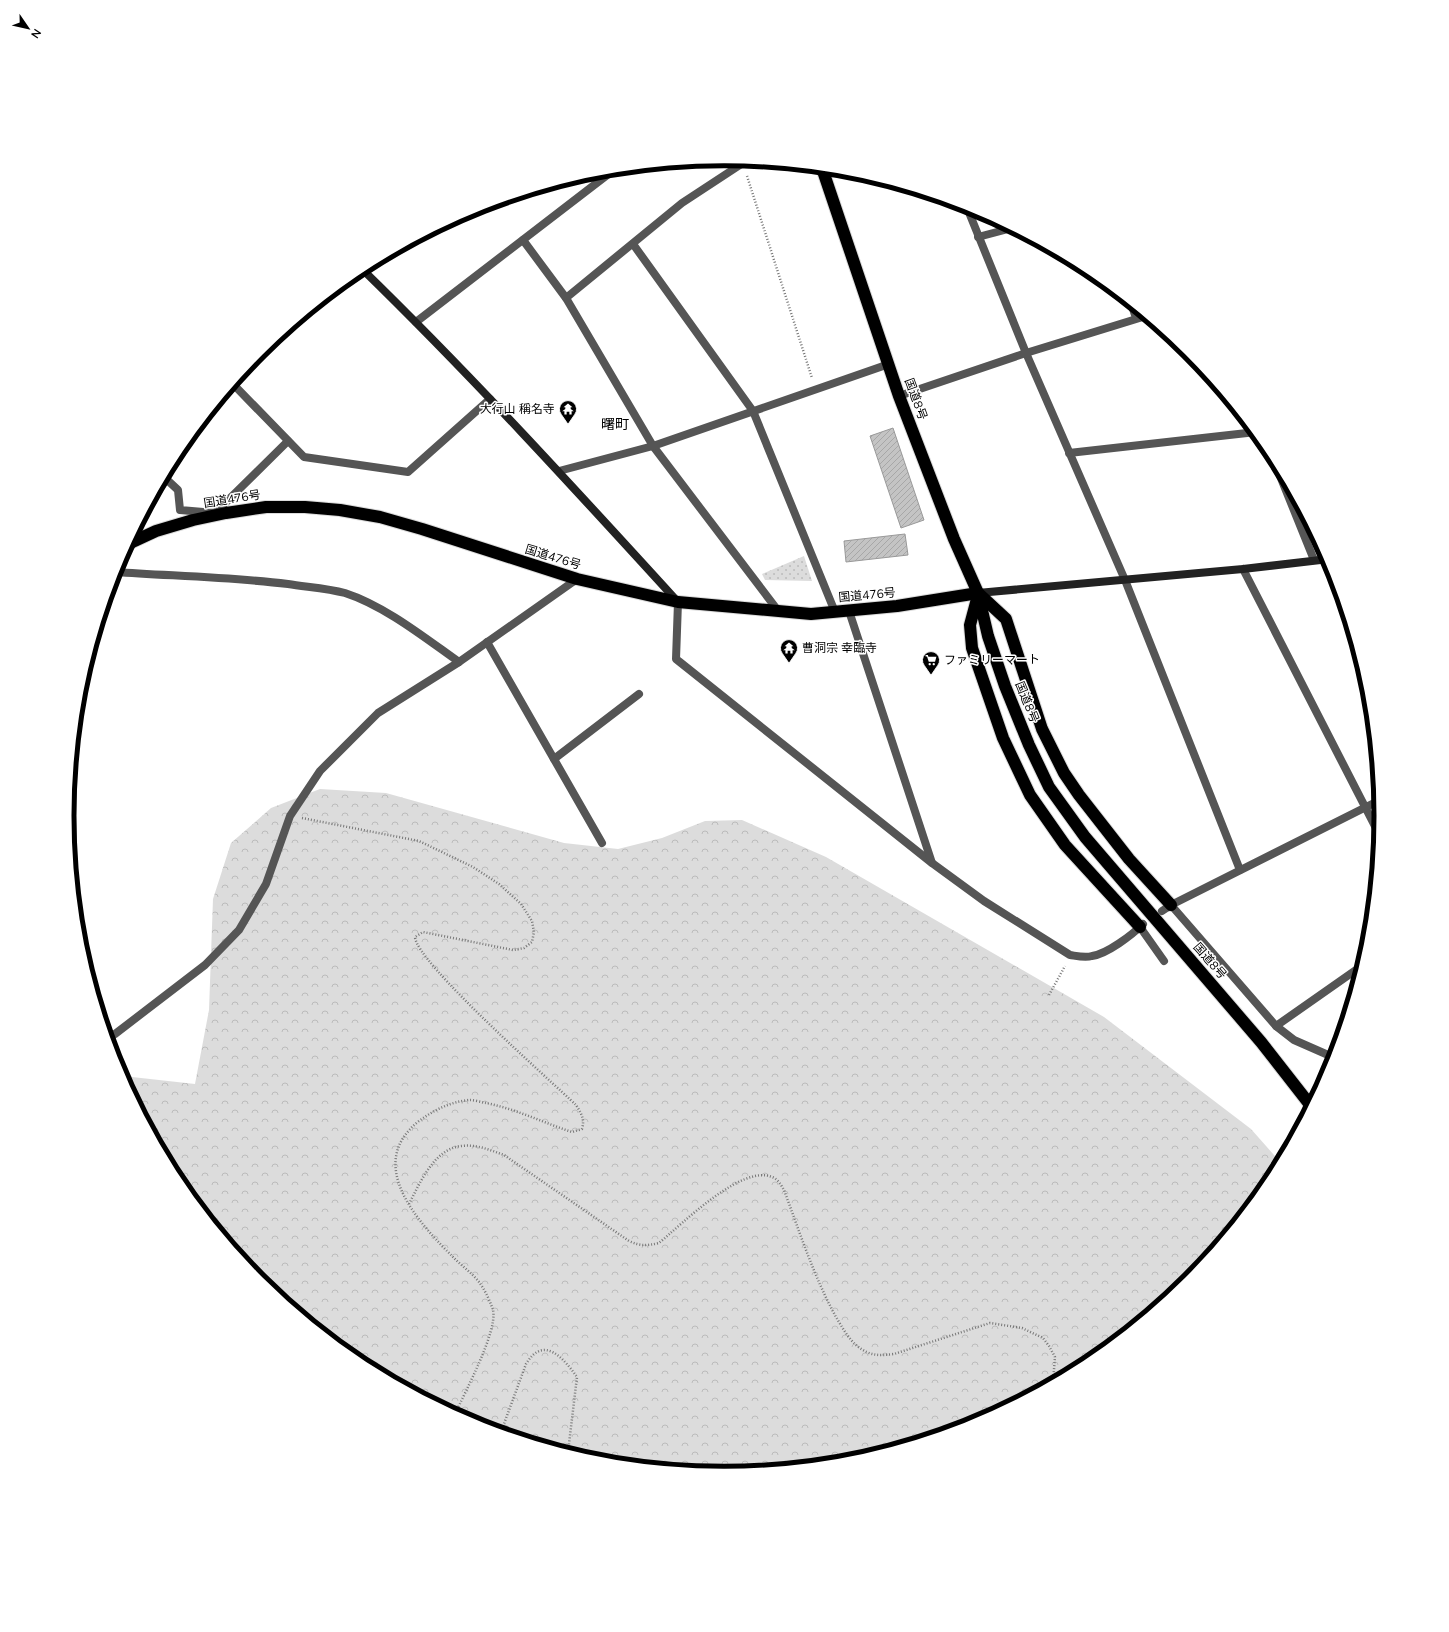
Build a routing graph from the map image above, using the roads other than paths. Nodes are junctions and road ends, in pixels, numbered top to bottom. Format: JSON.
{"nodes":[{"id":1,"x":735,"y":166,"type":"edge"},
{"id":2,"x":824,"y":173,"type":"edge"},
{"id":3,"x":605,"y":177,"type":"edge"},
{"id":4,"x":969,"y":214,"type":"edge"},
{"id":5,"x":1005,"y":230,"type":"edge"},
{"id":6,"x":978,"y":237,"type":"junction"},
{"id":7,"x":523,"y":240,"type":"junction"},
{"id":8,"x":633,"y":244,"type":"junction"},
{"id":9,"x":366,"y":273,"type":"edge"},
{"id":10,"x":566,"y":298,"type":"junction"},
{"id":11,"x":1134,"y":311,"type":"edge"},
{"id":12,"x":1141,"y":317,"type":"edge"},
{"id":13,"x":1136,"y":318,"type":"junction"},
{"id":14,"x":416,"y":322,"type":"junction"},
{"id":15,"x":1026,"y":353,"type":"junction"},
{"id":16,"x":889,"y":364,"type":"junction"},
{"id":17,"x":235,"y":387,"type":"edge"},
{"id":18,"x":900,"y":396,"type":"junction"},
{"id":19,"x":490,"y":399,"type":"junction"},
{"id":20,"x":753,"y":412,"type":"junction"},
{"id":21,"x":1250,"y":433,"type":"edge"},
{"id":22,"x":288,"y":441,"type":"junction"},
{"id":23,"x":653,"y":446,"type":"junction"},
{"id":24,"x":1069,"y":453,"type":"junction"},
{"id":25,"x":559,"y":471,"type":"junction"},
{"id":26,"x":168,"y":480,"type":"edge"},
{"id":27,"x":1283,"y":483,"type":"edge"},
{"id":28,"x":136,"y":540,"type":"edge"},
{"id":29,"x":1322,"y":559,"type":"edge"},
{"id":30,"x":1314,"y":560,"type":"junction"},
{"id":31,"x":1243,"y":569,"type":"junction"},
{"id":32,"x":122,"y":572,"type":"edge"},
{"id":33,"x":577,"y":579,"type":"junction"},
{"id":34,"x":1125,"y":580,"type":"junction"},
{"id":35,"x":978,"y":594,"type":"junction"},
{"id":36,"x":678,"y":602,"type":"junction"},
{"id":37,"x":849,"y":611,"type":"junction"},
{"id":38,"x":779,"y":612,"type":"junction"},
{"id":39,"x":835,"y":612,"type":"junction"},
{"id":40,"x":487,"y":642,"type":"junction"},
{"id":41,"x":459,"y":662,"type":"junction"},
{"id":42,"x":639,"y":694,"type":"dead end"},
{"id":43,"x":554,"y":759,"type":"junction"},
{"id":44,"x":1375,"y":803,"type":"edge"},
{"id":45,"x":1365,"y":808,"type":"junction"},
{"id":46,"x":1375,"y":826,"type":"edge"},
{"id":47,"x":602,"y":843,"type":"dead end"},
{"id":48,"x":932,"y":863,"type":"junction"},
{"id":49,"x":1240,"y":870,"type":"junction"},
{"id":50,"x":1167,"y":908,"type":"junction"},
{"id":51,"x":1141,"y":926,"type":"junction"},
{"id":52,"x":1164,"y":961,"type":"dead end"},
{"id":53,"x":1357,"y":970,"type":"edge"},
{"id":54,"x":1276,"y":1026,"type":"junction"},
{"id":55,"x":113,"y":1035,"type":"edge"},
{"id":56,"x":1329,"y":1055,"type":"edge"},
{"id":57,"x":1309,"y":1102,"type":"edge"}],
"edges":[{"from":1,"to":8,"type":"street"},
{"from":2,"to":16,"type":"highway","name":"国道8号"},
{"from":3,"to":7,"type":"street"},
{"from":4,"to":6,"type":"street"},
{"from":5,"to":6,"type":"street"},
{"from":6,"to":15,"type":"street"},
{"from":7,"to":10,"type":"street"},
{"from":7,"to":14,"type":"street"},
{"from":8,"to":10,"type":"street"},
{"from":8,"to":20,"type":"street"},
{"from":9,"to":14,"type":"street"},
{"from":10,"to":23,"type":"street"},
{"from":11,"to":13,"type":"street"},
{"from":12,"to":13,"type":"street"},
{"from":13,"to":15,"type":"street"},
{"from":14,"to":19,"type":"street"},
{"from":15,"to":18,"type":"street"},
{"from":15,"to":24,"type":"street"},
{"from":16,"to":18,"type":"highway","name":"国道8号"},
{"from":16,"to":20,"type":"street"},
{"from":17,"to":22,"type":"street"},
{"from":18,"to":35,"type":"highway","name":"国道8号"},
{"from":19,"to":22,"type":"street"},
{"from":19,"to":25,"type":"street"},
{"from":20,"to":23,"type":"street"},
{"from":20,"to":39,"type":"street"},
{"from":21,"to":24,"type":"street"},
{"from":22,"to":26,"type":"street"},
{"from":23,"to":25,"type":"street"},
{"from":23,"to":38,"type":"street"},
{"from":24,"to":34,"type":"street"},
{"from":25,"to":36,"type":"street"},
{"from":27,"to":30,"type":"street"},
{"from":28,"to":33,"type":"highway","name":"国道476号"},
{"from":29,"to":30,"type":"street"},
{"from":30,"to":31,"type":"street"},
{"from":31,"to":34,"type":"street"},
{"from":31,"to":45,"type":"street"},
{"from":32,"to":41,"type":"street"},
{"from":33,"to":36,"type":"highway","name":"国道476号"},
{"from":33,"to":40,"type":"street"},
{"from":34,"to":35,"type":"street"},
{"from":34,"to":49,"type":"street"},
{"from":35,"to":37,"type":"highway","name":"国道476号"},
{"from":35,"to":50,"type":"highway"},
{"from":35,"to":51,"type":"highway"},
{"from":35,"to":57,"type":"highway","name":"国道8号"},
{"from":36,"to":38,"type":"highway","name":"国道476号"},
{"from":36,"to":48,"type":"street"},
{"from":37,"to":39,"type":"highway","name":"国道476号"},
{"from":37,"to":48,"type":"street"},
{"from":38,"to":39,"type":"highway","name":"国道476号"},
{"from":40,"to":41,"type":"street"},
{"from":40,"to":43,"type":"street"},
{"from":41,"to":55,"type":"street"},
{"from":42,"to":43,"type":"street"},
{"from":43,"to":47,"type":"street"},
{"from":44,"to":45,"type":"street"},
{"from":45,"to":46,"type":"street"},
{"from":45,"to":49,"type":"street"},
{"from":48,"to":51,"type":"street"},
{"from":49,"to":50,"type":"street"},
{"from":50,"to":54,"type":"street"},
{"from":51,"to":52,"type":"street"},
{"from":53,"to":54,"type":"street"},
{"from":54,"to":56,"type":"street"}]}
